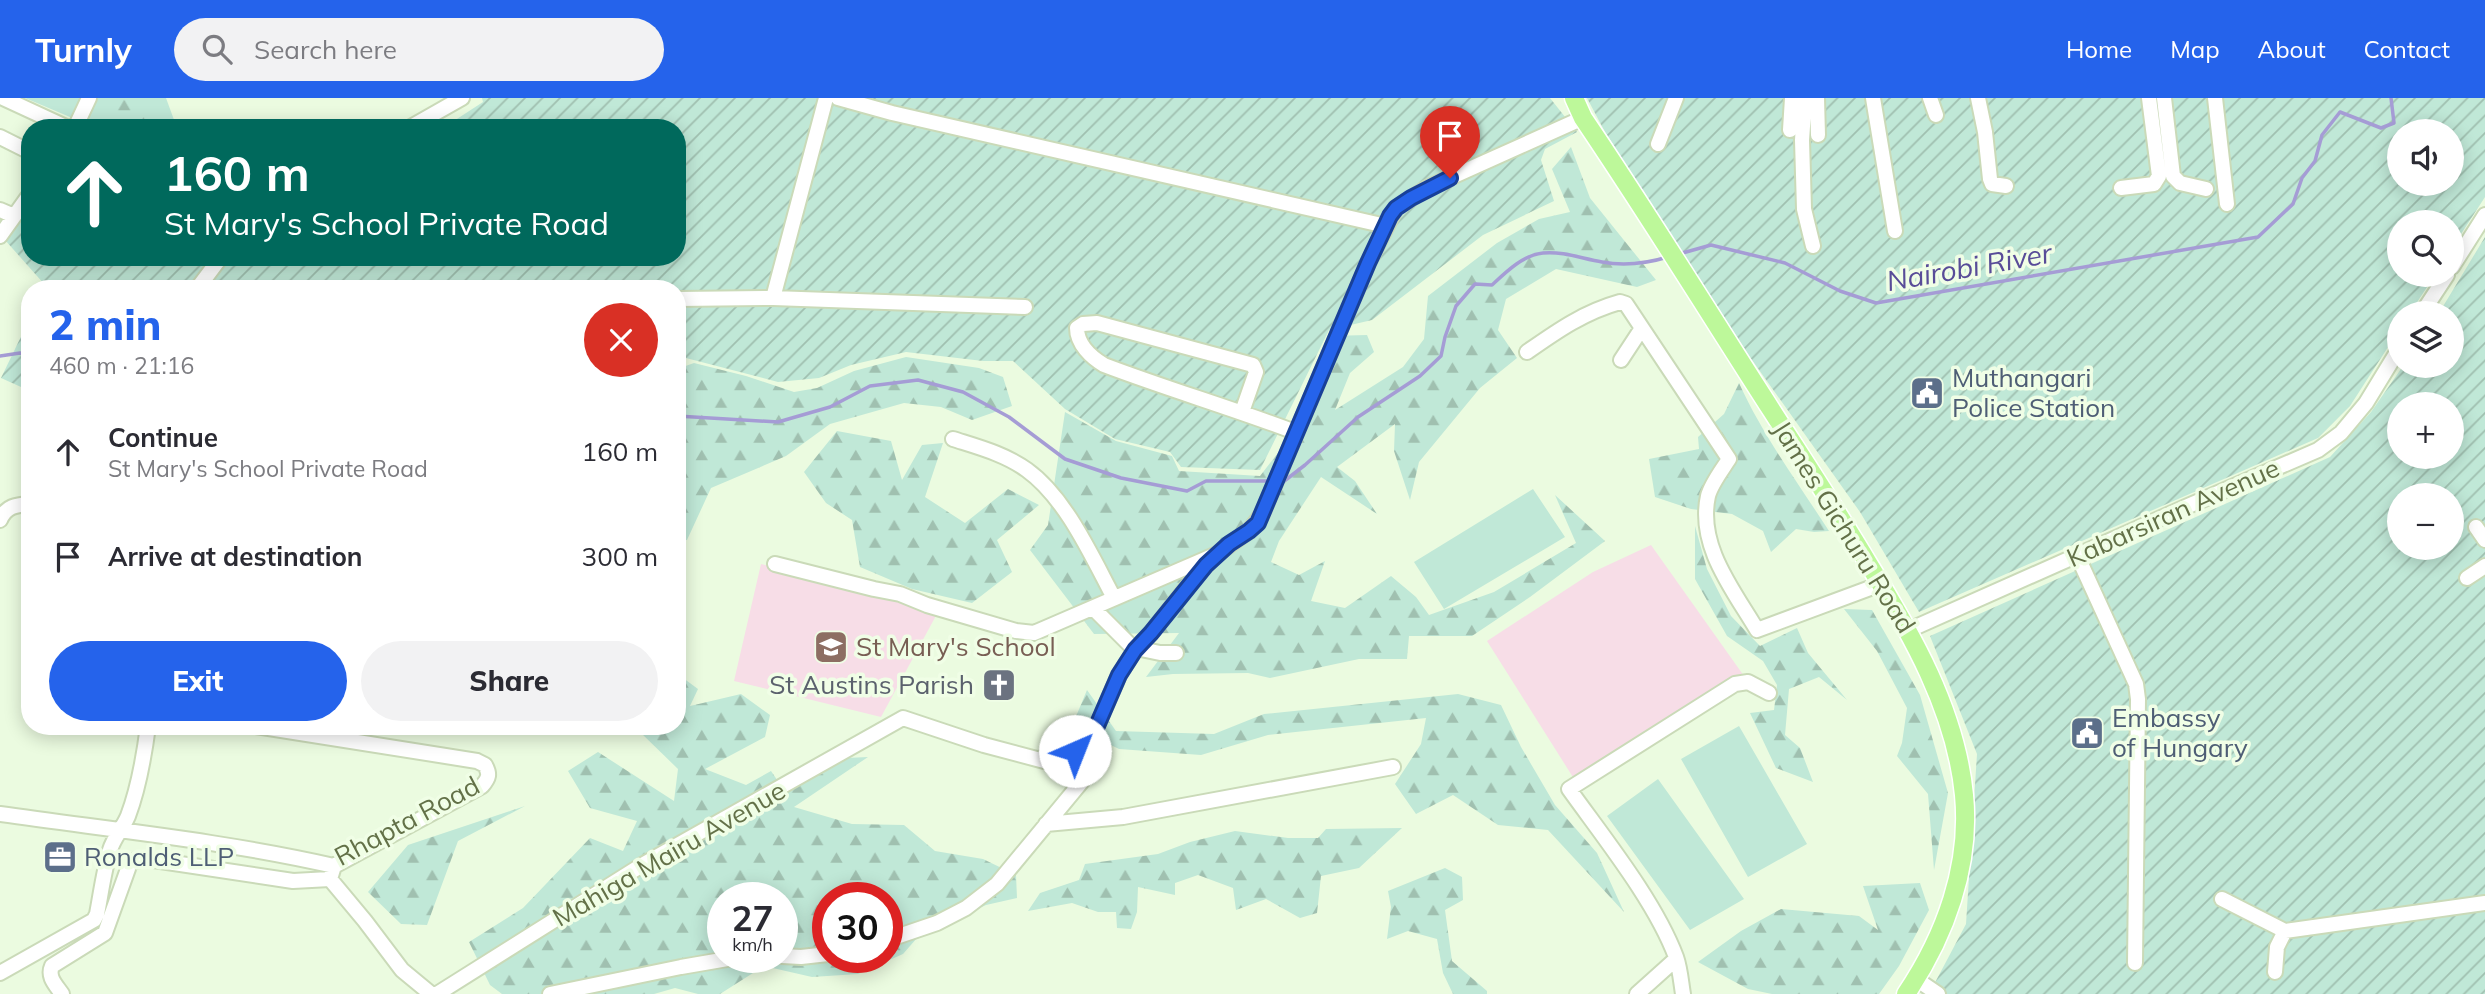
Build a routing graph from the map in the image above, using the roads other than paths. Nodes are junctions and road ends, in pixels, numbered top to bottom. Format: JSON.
{"nodes":[{"id":1,"x":3,"y":98,"type":"edge"},
{"id":2,"x":89,"y":98,"type":"edge"},
{"id":3,"x":461,"y":98,"type":"edge"},
{"id":4,"x":826,"y":98,"type":"edge"},
{"id":5,"x":838,"y":98,"type":"edge"},
{"id":6,"x":1574,"y":98,"type":"edge"},
{"id":7,"x":1676,"y":98,"type":"edge"},
{"id":8,"x":1792,"y":98,"type":"edge"},
{"id":9,"x":1805,"y":98,"type":"edge"},
{"id":10,"x":1816,"y":98,"type":"edge"},
{"id":11,"x":1873,"y":98,"type":"edge"},
{"id":12,"x":1930,"y":98,"type":"edge"},
{"id":13,"x":1978,"y":98,"type":"edge"},
{"id":14,"x":2149,"y":98,"type":"edge"},
{"id":15,"x":2164,"y":98,"type":"edge"},
{"id":16,"x":2215,"y":98,"type":"edge"},
{"id":17,"x":1936,"y":115,"type":"dead end"},
{"id":18,"x":1583,"y":118,"type":"junction"},
{"id":19,"x":48,"y":119,"type":"edge"},
{"id":20,"x":79,"y":119,"type":"edge"},
{"id":21,"x":425,"y":119,"type":"edge"},
{"id":22,"x":1790,"y":130,"type":"dead end"},
{"id":23,"x":1818,"y":135,"type":"dead end"},
{"id":24,"x":0,"y":137,"type":"edge"},
{"id":25,"x":1658,"y":144,"type":"dead end"},
{"id":26,"x":21,"y":148,"type":"edge"},
{"id":27,"x":2006,"y":186,"type":"dead end"},
{"id":28,"x":2121,"y":188,"type":"dead end"},
{"id":29,"x":2206,"y":189,"type":"dead end"},
{"id":30,"x":2227,"y":204,"type":"dead end"},
{"id":31,"x":21,"y":206,"type":"edge"},
{"id":32,"x":0,"y":210,"type":"edge"},
{"id":33,"x":2485,"y":215,"type":"edge"},
{"id":34,"x":14,"y":216,"type":"junction"},
{"id":35,"x":1386,"y":226,"type":"junction"},
{"id":36,"x":1895,"y":231,"type":"dead end"},
{"id":37,"x":0,"y":236,"type":"edge"},
{"id":38,"x":1813,"y":246,"type":"dead end"},
{"id":39,"x":2464,"y":248,"type":"edge"},
{"id":40,"x":686,"y":299,"type":"edge"},
{"id":41,"x":773,"y":299,"type":"junction"},
{"id":42,"x":1025,"y":307,"type":"dead end"},
{"id":43,"x":1642,"y":328,"type":"junction"},
{"id":44,"x":1527,"y":352,"type":"dead end"},
{"id":45,"x":1622,"y":360,"type":"dead end"},
{"id":46,"x":2387,"y":369,"type":"edge"},
{"id":47,"x":1242,"y":412,"type":"junction"},
{"id":48,"x":1295,"y":432,"type":"junction"},
{"id":49,"x":953,"y":439,"type":"dead end"},
{"id":50,"x":21,"y":505,"type":"edge"},
{"id":51,"x":0,"y":520,"type":"edge"},
{"id":52,"x":1217,"y":554,"type":"junction"},
{"id":53,"x":2077,"y":555,"type":"junction"},
{"id":54,"x":775,"y":564,"type":"dead end"},
{"id":55,"x":2485,"y":566,"type":"edge"},
{"id":56,"x":2467,"y":578,"type":"dead end"},
{"id":57,"x":1881,"y":584,"type":"junction"},
{"id":58,"x":1115,"y":598,"type":"junction"},
{"id":59,"x":1093,"y":608,"type":"junction"},
{"id":60,"x":1909,"y":630,"type":"junction"},
{"id":61,"x":1135,"y":649,"type":"junction"},
{"id":62,"x":1176,"y":653,"type":"dead end"},
{"id":63,"x":1769,"y":693,"type":"dead end"},
{"id":64,"x":147,"y":735,"type":"edge"},
{"id":65,"x":313,"y":735,"type":"edge"},
{"id":66,"x":1393,"y":767,"type":"dead end"},
{"id":67,"x":1083,"y":780,"type":"junction"},
{"id":68,"x":0,"y":814,"type":"edge"},
{"id":69,"x":1046,"y":824,"type":"junction"},
{"id":70,"x":120,"y":831,"type":"junction"},
{"id":71,"x":332,"y":873,"type":"junction"},
{"id":72,"x":2222,"y":899,"type":"dead end"},
{"id":73,"x":2485,"y":903,"type":"edge"},
{"id":74,"x":2285,"y":931,"type":"junction"},
{"id":75,"x":903,"y":935,"type":"edge"},
{"id":76,"x":1676,"y":959,"type":"junction"},
{"id":77,"x":707,"y":963,"type":"edge"},
{"id":78,"x":2135,"y":963,"type":"dead end"},
{"id":79,"x":2275,"y":972,"type":"dead end"},
{"id":80,"x":0,"y":973,"type":"edge"},
{"id":81,"x":1911,"y":987,"type":"edge"},
{"id":82,"x":62,"y":994,"type":"edge"},
{"id":83,"x":431,"y":994,"type":"edge"},
{"id":84,"x":437,"y":994,"type":"edge"},
{"id":85,"x":550,"y":994,"type":"edge"},
{"id":86,"x":1637,"y":994,"type":"edge"},
{"id":87,"x":1683,"y":994,"type":"edge"},
{"id":88,"x":1938,"y":994,"type":"edge"}],
"edges":[{"from":1,"to":19,"type":"street"},
{"from":2,"to":20,"type":"street"},
{"from":3,"to":21,"type":"street"},
{"from":4,"to":41,"type":"street"},
{"from":5,"to":35,"type":"street"},
{"from":6,"to":18,"type":"main road","name":"James Gichuru Road"},
{"from":7,"to":25,"type":"street"},
{"from":8,"to":22,"type":"street"},
{"from":9,"to":38,"type":"street"},
{"from":10,"to":23,"type":"street"},
{"from":11,"to":36,"type":"street"},
{"from":12,"to":17,"type":"street"},
{"from":13,"to":27,"type":"street"},
{"from":14,"to":28,"type":"street"},
{"from":15,"to":29,"type":"street"},
{"from":16,"to":30,"type":"street"},
{"from":18,"to":35,"type":"street"},
{"from":18,"to":57,"type":"main road","name":"James Gichuru Road"},
{"from":24,"to":26,"type":"street"},
{"from":31,"to":34,"type":"street"},
{"from":32,"to":34,"type":"street"},
{"from":33,"to":39,"type":"street"},
{"from":34,"to":37,"type":"street"},
{"from":35,"to":48,"type":"street"},
{"from":40,"to":41,"type":"street"},
{"from":41,"to":42,"type":"street"},
{"from":43,"to":44,"type":"street"},
{"from":43,"to":45,"type":"street"},
{"from":43,"to":57,"type":"street"},
{"from":46,"to":53,"type":"street","name":"Kabarsiran Avenue"},
{"from":47,"to":47,"type":"street"},
{"from":47,"to":48,"type":"street"},
{"from":48,"to":52,"type":"street"},
{"from":49,"to":58,"type":"street"},
{"from":50,"to":51,"type":"street"},
{"from":52,"to":58,"type":"street"},
{"from":52,"to":61,"type":"street"},
{"from":53,"to":60,"type":"street","name":"Kabarsiran Avenue"},
{"from":53,"to":78,"type":"street"},
{"from":54,"to":59,"type":"street"},
{"from":55,"to":56,"type":"street"},
{"from":57,"to":60,"type":"main road","name":"James Gichuru Road"},
{"from":58,"to":59,"type":"street"},
{"from":59,"to":61,"type":"street"},
{"from":60,"to":81,"type":"main road","name":"James Gichuru Road"},
{"from":61,"to":62,"type":"street"},
{"from":61,"to":67,"type":"street"},
{"from":63,"to":76,"type":"street"},
{"from":64,"to":70,"type":"street"},
{"from":65,"to":71,"type":"street","name":"Rhapta Road"},
{"from":66,"to":69,"type":"street"},
{"from":67,"to":69,"type":"street"},
{"from":67,"to":84,"type":"street","name":"Mahiga Mairu Avenue"},
{"from":68,"to":70,"type":"street","name":"Rhapta Road"},
{"from":69,"to":75,"type":"street"},
{"from":70,"to":71,"type":"street","name":"Rhapta Road"},
{"from":70,"to":80,"type":"street"},
{"from":71,"to":82,"type":"street"},
{"from":71,"to":83,"type":"street"},
{"from":72,"to":74,"type":"street"},
{"from":73,"to":74,"type":"street"},
{"from":74,"to":79,"type":"street"},
{"from":76,"to":86,"type":"street"},
{"from":76,"to":87,"type":"street"},
{"from":77,"to":85,"type":"street"},
{"from":81,"to":88,"type":"street"}]}
